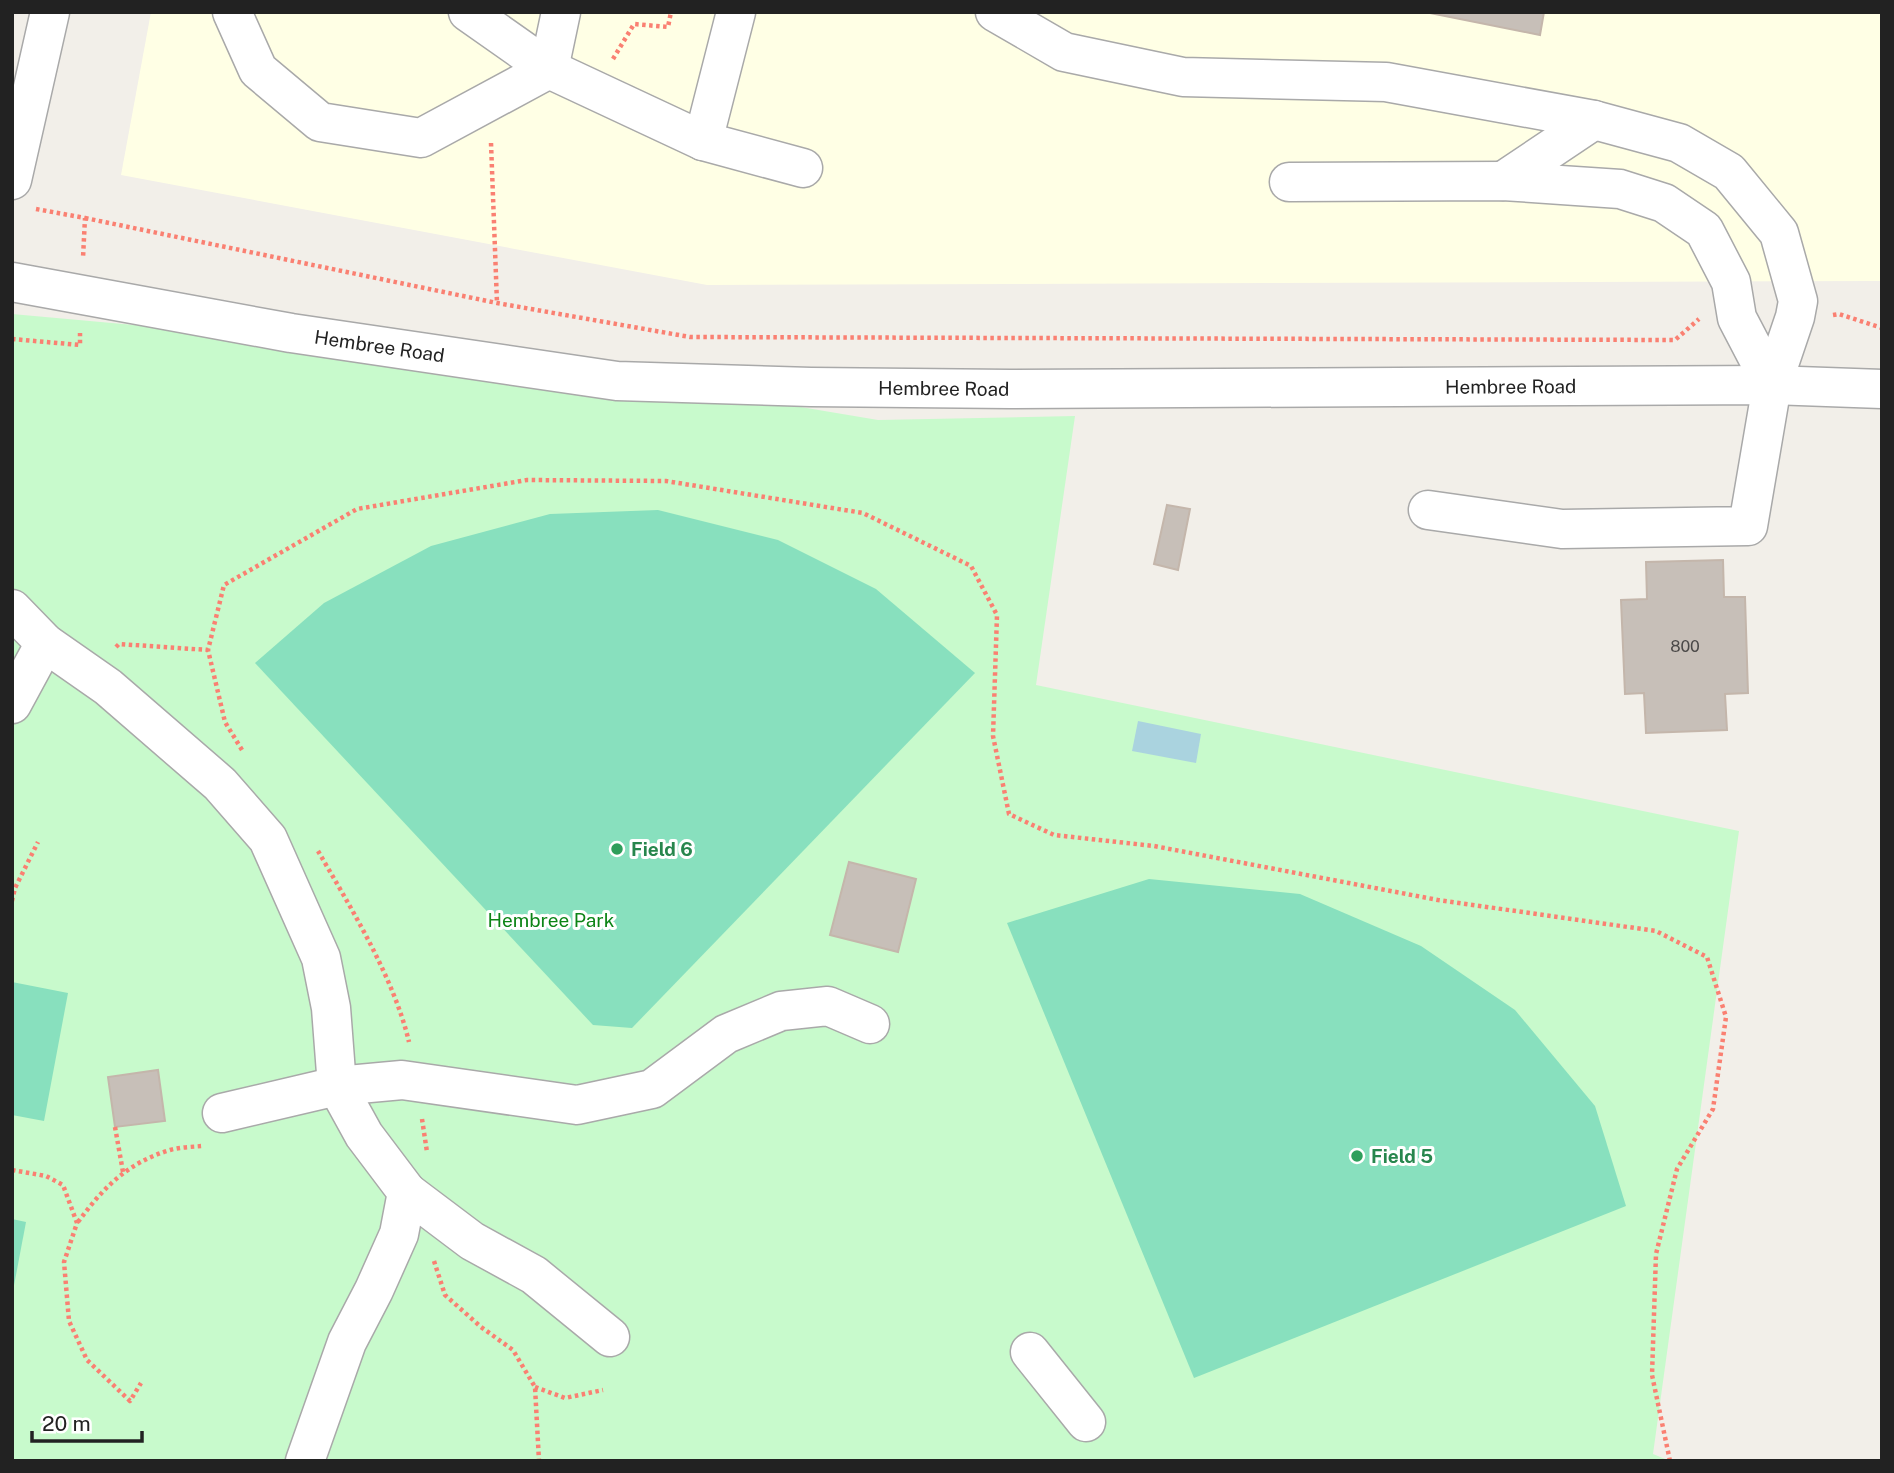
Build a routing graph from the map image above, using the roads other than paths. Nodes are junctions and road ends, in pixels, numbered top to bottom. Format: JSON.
{"nodes":[{"id":1,"x":50,"y":12,"type":"edge"},
{"id":2,"x":232,"y":12,"type":"edge"},
{"id":3,"x":468,"y":12,"type":"edge"},
{"id":4,"x":561,"y":12,"type":"edge"},
{"id":5,"x":736,"y":12,"type":"edge"},
{"id":6,"x":995,"y":12,"type":"edge"},
{"id":7,"x":549,"y":69,"type":"junction"},
{"id":8,"x":1594,"y":120,"type":"junction"},
{"id":9,"x":703,"y":141,"type":"junction"},
{"id":10,"x":803,"y":168,"type":"dead end"},
{"id":11,"x":12,"y":180,"type":"edge"},
{"id":12,"x":1503,"y":181,"type":"junction"},
{"id":13,"x":1289,"y":183,"type":"dead end"},
{"id":14,"x":12,"y":282,"type":"edge"},
{"id":15,"x":1772,"y":385,"type":"junction"},
{"id":16,"x":1882,"y":389,"type":"edge"},
{"id":17,"x":1428,"y":510,"type":"dead end"},
{"id":18,"x":12,"y":609,"type":"edge"},
{"id":19,"x":45,"y":643,"type":"junction"},
{"id":20,"x":12,"y":704,"type":"edge"},
{"id":21,"x":870,"y":1024,"type":"dead end"},
{"id":22,"x":337,"y":1086,"type":"junction"},
{"id":23,"x":215,"y":1129,"type":"road end"},
{"id":24,"x":407,"y":1192,"type":"junction"},
{"id":25,"x":610,"y":1337,"type":"dead end"},
{"id":26,"x":1030,"y":1352,"type":"dead end"},
{"id":27,"x":1086,"y":1422,"type":"dead end"},
{"id":28,"x":305,"y":1461,"type":"edge"}],
"edges":[{"from":1,"to":11,"type":"street"},
{"from":2,"to":7,"type":"street"},
{"from":3,"to":7,"type":"street"},
{"from":4,"to":7,"type":"street"},
{"from":5,"to":9,"type":"street"},
{"from":6,"to":8,"type":"street"},
{"from":7,"to":9,"type":"street"},
{"from":8,"to":12,"type":"street"},
{"from":8,"to":15,"type":"street"},
{"from":9,"to":10,"type":"street"},
{"from":12,"to":13,"type":"street"},
{"from":12,"to":15,"type":"street"},
{"from":14,"to":15,"type":"street","name":"Hembree Road"},
{"from":15,"to":16,"type":"street","name":"Hembree Road"},
{"from":15,"to":17,"type":"street"},
{"from":18,"to":19,"type":"street"},
{"from":19,"to":20,"type":"street"},
{"from":19,"to":22,"type":"street"},
{"from":21,"to":22,"type":"street"},
{"from":22,"to":23,"type":"street"},
{"from":22,"to":24,"type":"street"},
{"from":24,"to":25,"type":"street"},
{"from":24,"to":28,"type":"street"},
{"from":26,"to":27,"type":"street"}]}
